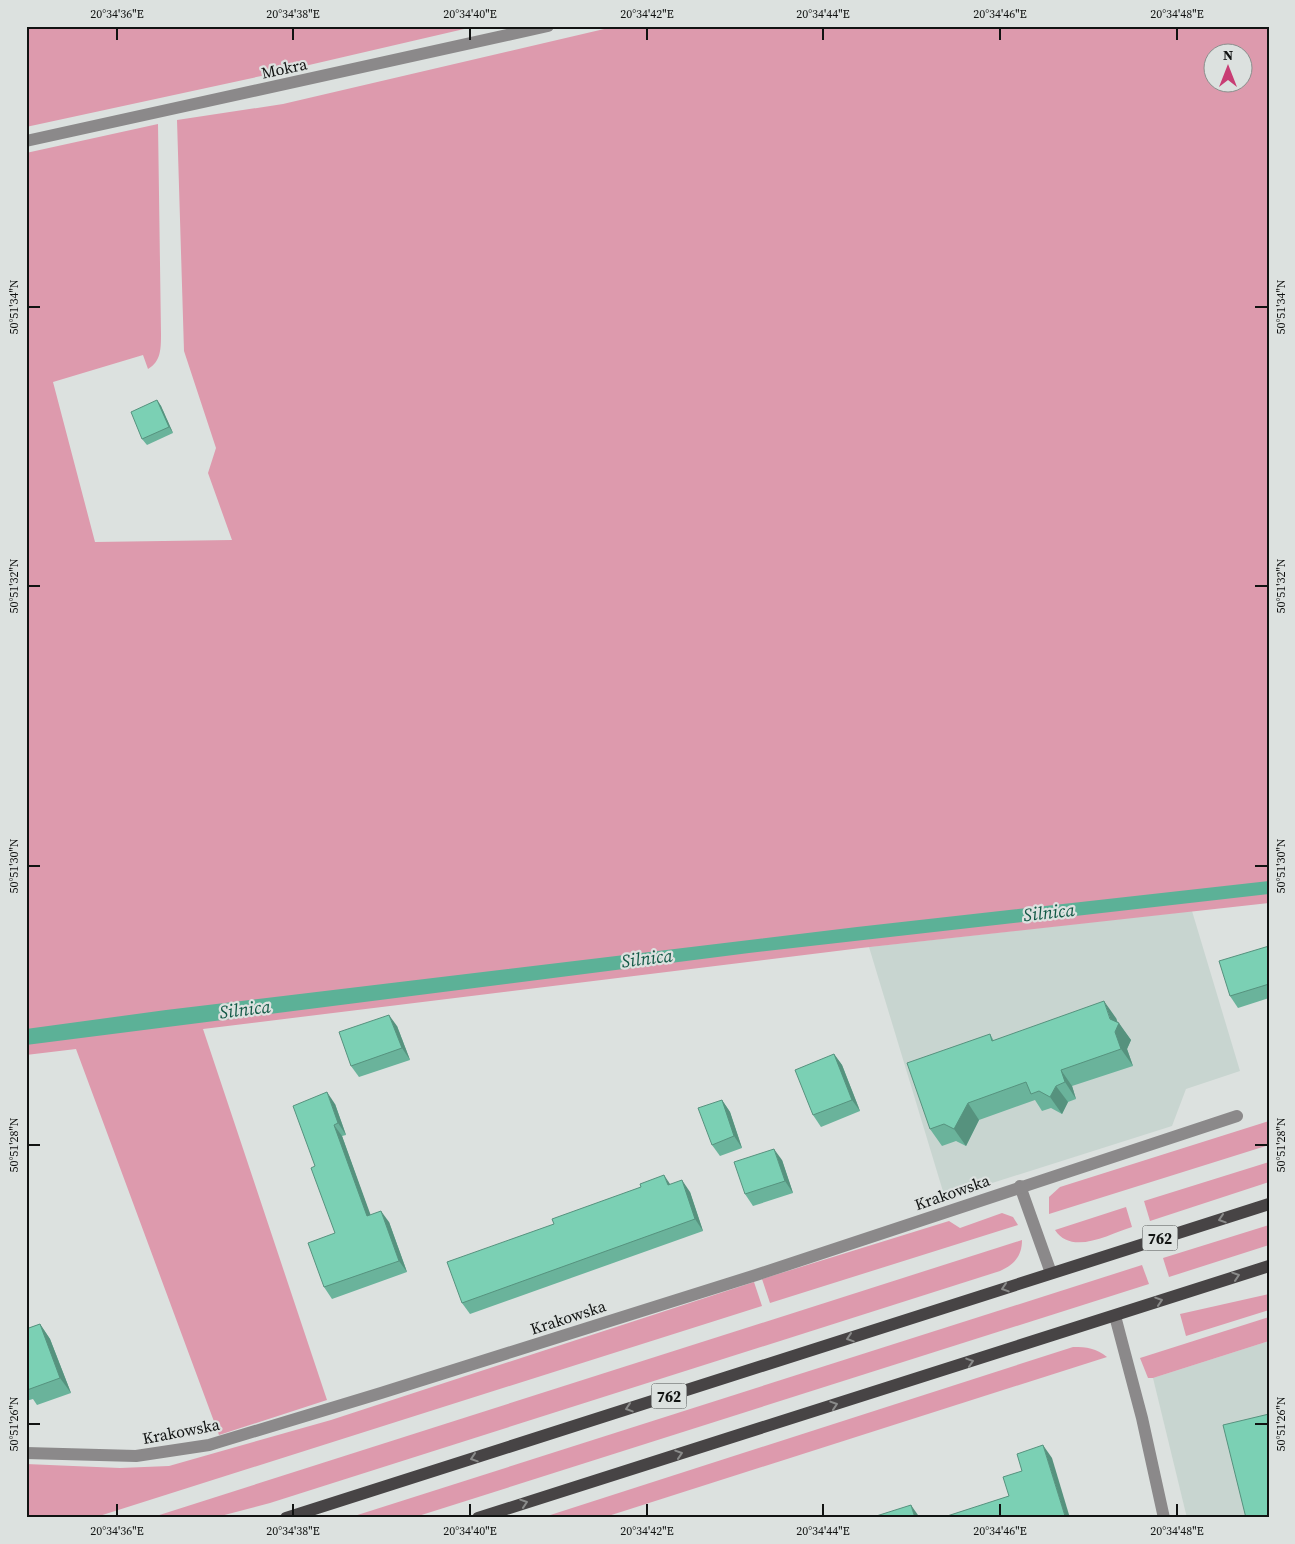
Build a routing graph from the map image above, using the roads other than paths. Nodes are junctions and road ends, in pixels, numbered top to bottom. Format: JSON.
{"nodes":[{"id":1,"x":548,"y":26,"type":"edge"},
{"id":2,"x":26,"y":141,"type":"edge"},
{"id":3,"x":1237,"y":1116,"type":"dead end"},
{"id":4,"x":1020,"y":1186,"type":"junction"},
{"id":5,"x":1269,"y":1204,"type":"edge"},
{"id":6,"x":1269,"y":1266,"type":"edge"},
{"id":7,"x":1051,"y":1273,"type":"junction"},
{"id":8,"x":1115,"y":1316,"type":"junction"},
{"id":9,"x":26,"y":1453,"type":"edge"},
{"id":10,"x":286,"y":1518,"type":"edge"},
{"id":11,"x":478,"y":1518,"type":"edge"},
{"id":12,"x":1164,"y":1518,"type":"edge"}],
"edges":[{"from":1,"to":2,"type":"street","name":"Mokra"},
{"from":3,"to":4,"type":"street","name":"Krakowska"},
{"from":4,"to":7,"type":"street"},
{"from":4,"to":9,"type":"street","name":"Krakowska"},
{"from":5,"to":7,"type":"main road","number":"762","one_way":true},
{"from":8,"to":6,"type":"main road","one_way":true},
{"from":7,"to":10,"type":"main road","number":"762","one_way":true},
{"from":11,"to":8,"type":"main road","one_way":true},
{"from":8,"to":12,"type":"street"}]}
